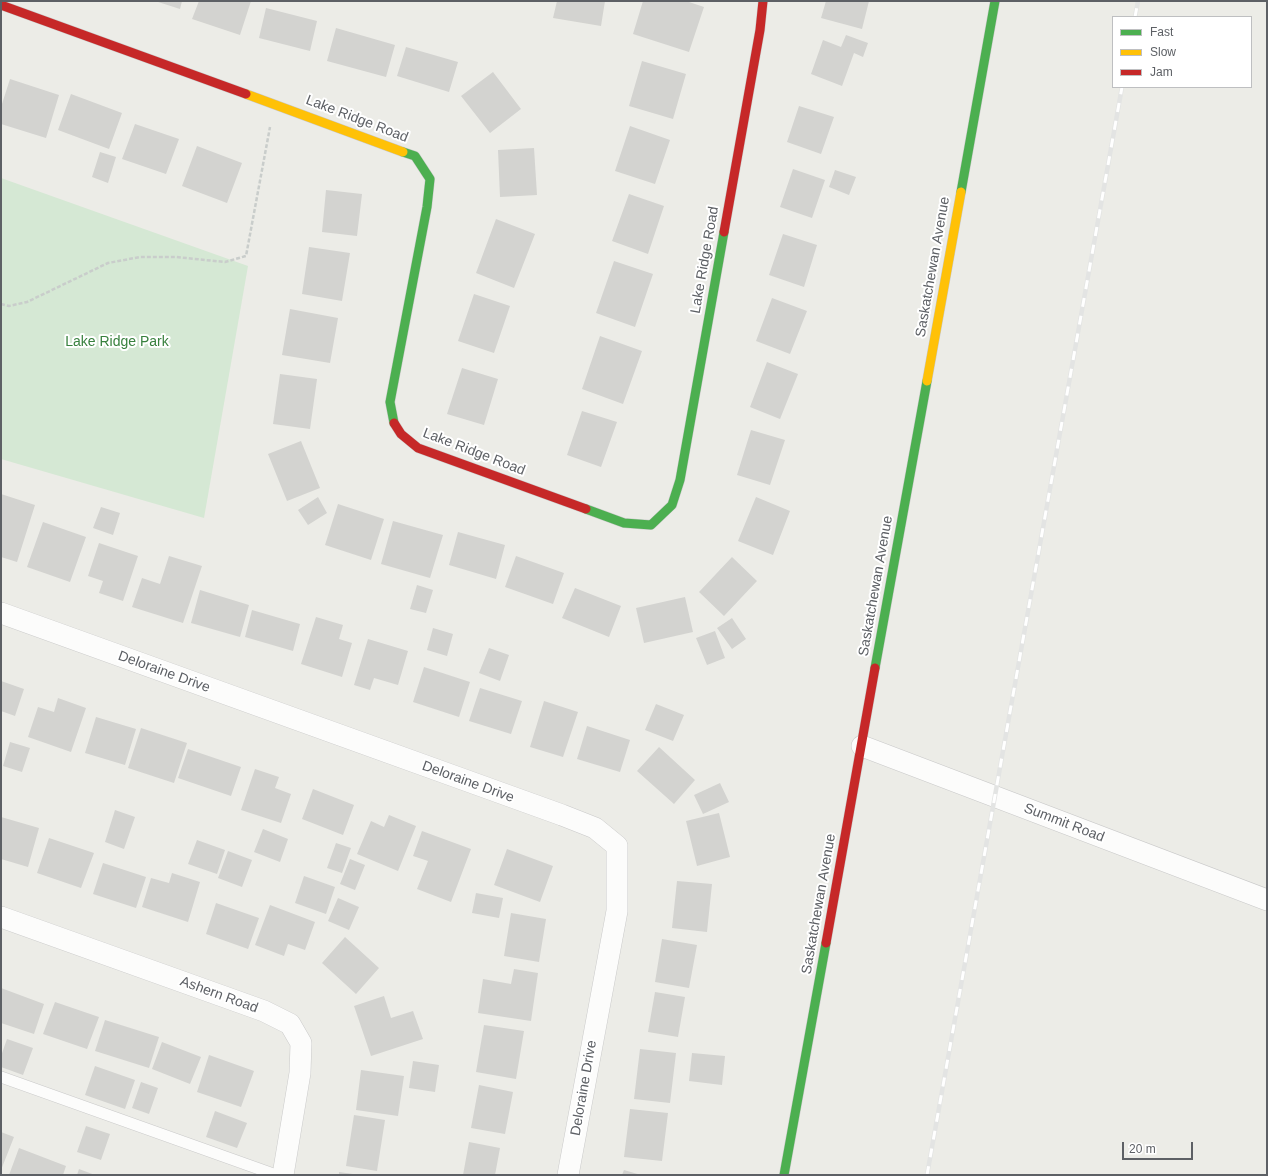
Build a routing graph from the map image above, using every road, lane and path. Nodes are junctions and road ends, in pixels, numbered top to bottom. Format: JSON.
{"nodes":[{"id":1,"x":763,"y":1,"type":"edge"},
{"id":2,"x":995,"y":1,"type":"edge"},
{"id":3,"x":1,"y":5,"type":"edge"},
{"id":4,"x":277,"y":104,"type":"junction"},
{"id":5,"x":1,"y":304,"type":"edge"},
{"id":6,"x":1,"y":613,"type":"edge"},
{"id":7,"x":862,"y":746,"type":"junction"},
{"id":8,"x":1267,"y":900,"type":"edge"},
{"id":9,"x":1,"y":917,"type":"edge"},
{"id":10,"x":1,"y":1077,"type":"edge"},
{"id":11,"x":276,"y":1175,"type":"edge"},
{"id":12,"x":283,"y":1175,"type":"edge"},
{"id":13,"x":568,"y":1175,"type":"edge"},
{"id":14,"x":784,"y":1175,"type":"edge"}],
"edges":[{"from":1,"to":4,"type":"street","name":"Lake Ridge Road"},
{"from":2,"to":7,"type":"street","name":"Saskatchewan Avenue"},
{"from":3,"to":4,"type":"street","name":"Lake Ridge Road"},
{"from":4,"to":5,"type":"path"},
{"from":6,"to":13,"type":"street","name":"Deloraine Drive"},
{"from":7,"to":8,"type":"street","name":"Summit Road"},
{"from":7,"to":14,"type":"street","name":"Saskatchewan Avenue"},
{"from":9,"to":12,"type":"street","name":"Ashern Road"},
{"from":10,"to":11,"type":"lane"}]}
